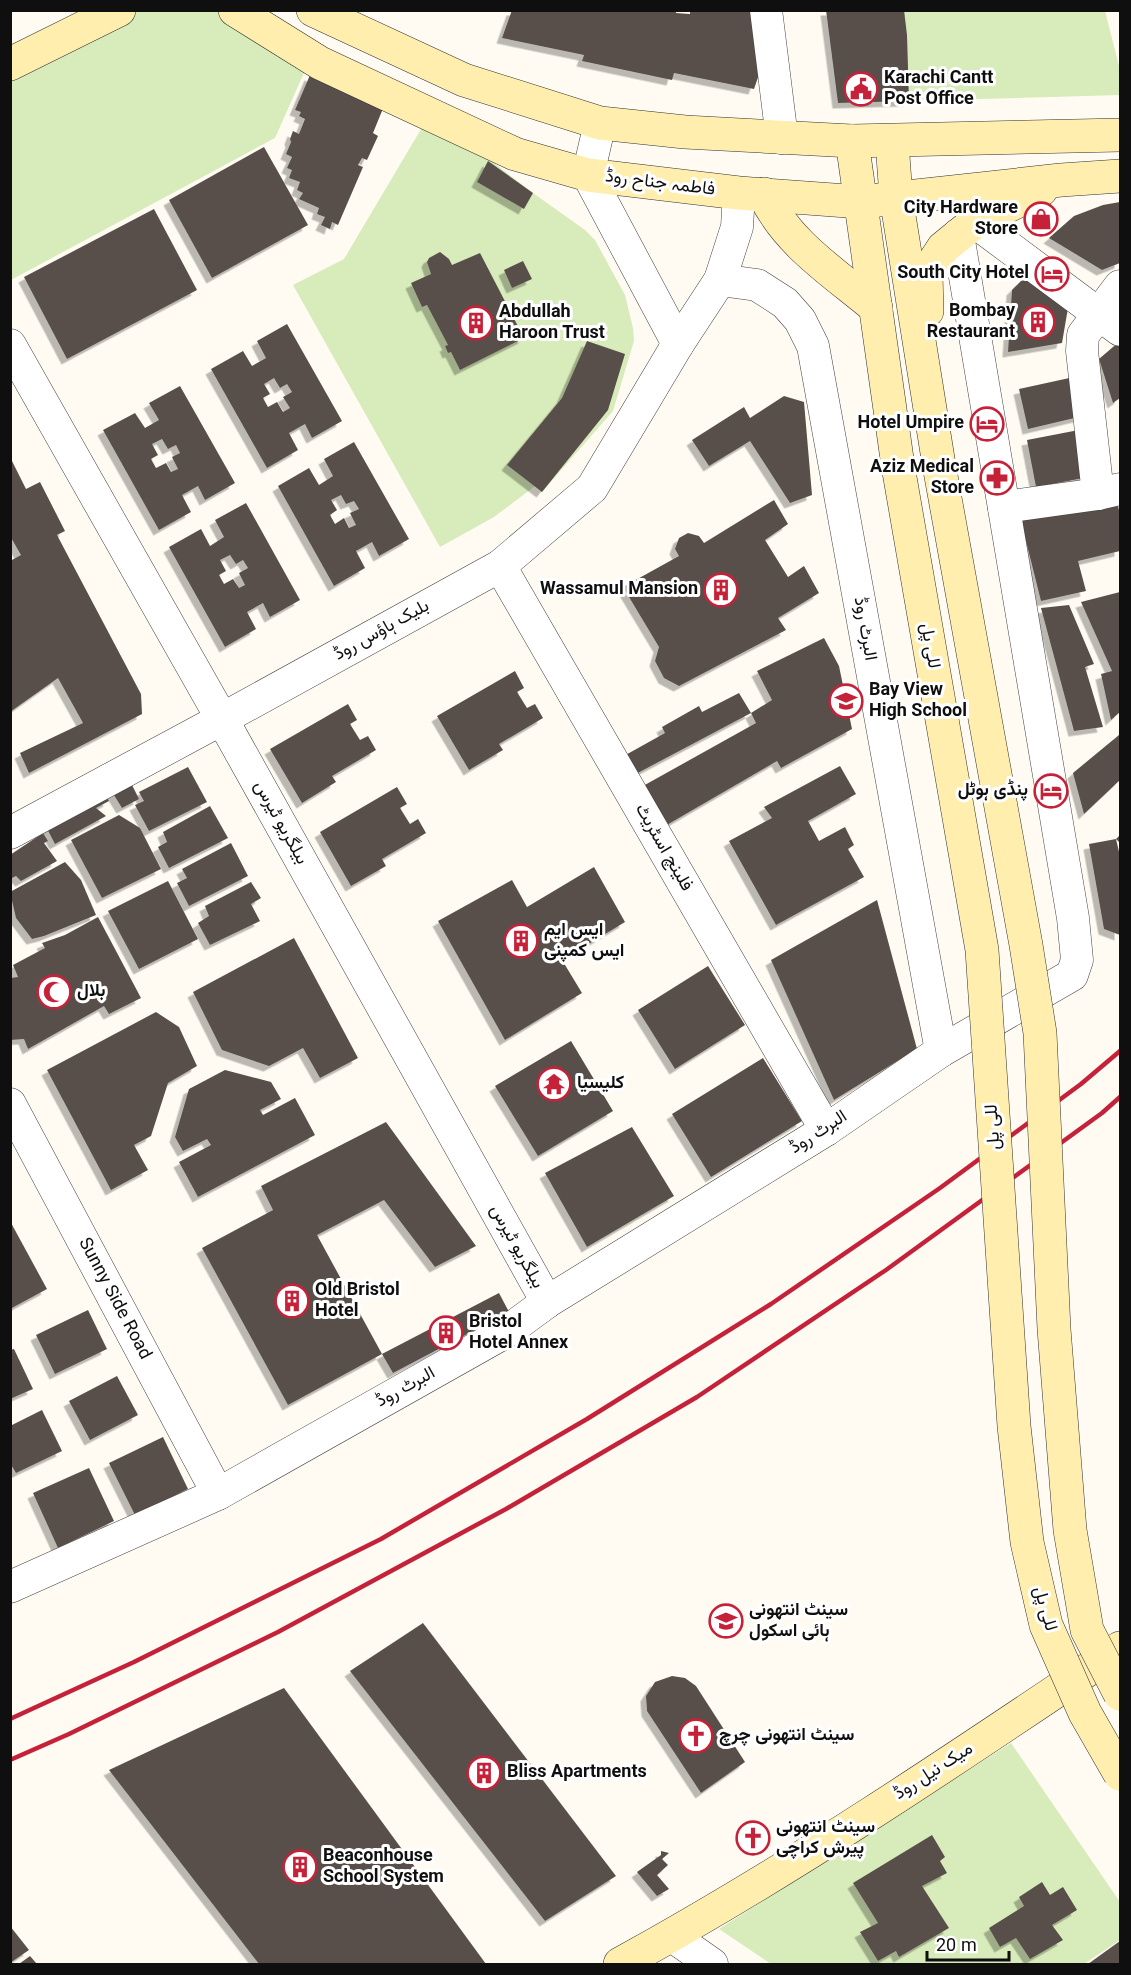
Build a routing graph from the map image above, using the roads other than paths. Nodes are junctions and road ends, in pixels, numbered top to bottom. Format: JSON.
{"nodes":[{"id":1,"x":119,"y":10,"type":"edge"},
{"id":2,"x":235,"y":10,"type":"edge"},
{"id":3,"x":313,"y":10,"type":"edge"},
{"id":4,"x":766,"y":10,"type":"edge"},
{"id":5,"x":10,"y":64,"type":"edge"},
{"id":6,"x":600,"y":123,"type":"junction"},
{"id":7,"x":1120,"y":135,"type":"edge"},
{"id":8,"x":782,"y":138,"type":"junction"},
{"id":9,"x":852,"y":141,"type":"junction"},
{"id":10,"x":892,"y":142,"type":"junction"},
{"id":11,"x":588,"y":175,"type":"junction"},
{"id":12,"x":1120,"y":176,"type":"edge"},
{"id":13,"x":1061,"y":180,"type":"junction"},
{"id":14,"x":752,"y":193,"type":"junction"},
{"id":15,"x":896,"y":197,"type":"junction"},
{"id":16,"x":861,"y":202,"type":"junction"},
{"id":17,"x":967,"y":229,"type":"junction"},
{"id":18,"x":720,"y":279,"type":"junction"},
{"id":19,"x":1120,"y":286,"type":"edge"},
{"id":20,"x":876,"y":308,"type":"junction"},
{"id":21,"x":1110,"y":322,"type":"edge"},
{"id":22,"x":678,"y":344,"type":"junction"},
{"id":23,"x":10,"y":345,"type":"edge"},
{"id":24,"x":930,"y":416,"type":"junction"},
{"id":25,"x":1109,"y":492,"type":"edge"},
{"id":26,"x":1004,"y":507,"type":"junction"},
{"id":27,"x":500,"y":566,"type":"junction"},
{"id":28,"x":222,"y":719,"type":"junction"},
{"id":29,"x":10,"y":833,"type":"edge"},
{"id":30,"x":941,"y":1051,"type":"junction"},
{"id":31,"x":10,"y":1104,"type":"edge"},
{"id":32,"x":826,"y":1130,"type":"junction"},
{"id":33,"x":547,"y":1302,"type":"junction"},
{"id":34,"x":218,"y":1494,"type":"junction"},
{"id":35,"x":10,"y":1587,"type":"edge"},
{"id":36,"x":1120,"y":1648,"type":"edge"},
{"id":37,"x":1120,"y":1694,"type":"edge"},
{"id":38,"x":1120,"y":1774,"type":"edge"},
{"id":39,"x":672,"y":1936,"type":"junction"},
{"id":40,"x":620,"y":1965,"type":"edge"},
{"id":41,"x":712,"y":1965,"type":"edge"}],
"edges":[{"from":1,"to":5,"type":"main road"},
{"from":2,"to":11,"type":"main road","name":"فاطمہ جناح روڈ"},
{"from":3,"to":6,"type":"main road"},
{"from":4,"to":8,"type":"street"},
{"from":6,"to":8,"type":"main road"},
{"from":6,"to":11,"type":"street"},
{"from":7,"to":10,"type":"main road"},
{"from":8,"to":9,"type":"main road"},
{"from":9,"to":10,"type":"main road"},
{"from":9,"to":16,"type":"main road","name":"للی پل"},
{"from":10,"to":15,"type":"main road"},
{"from":11,"to":14,"type":"main road","name":"فاطمہ جناح روڈ"},
{"from":11,"to":22,"type":"street"},
{"from":12,"to":13,"type":"main road","name":"فاطمہ جناح روڈ"},
{"from":13,"to":15,"type":"main road","name":"فاطمہ جناح روڈ"},
{"from":13,"to":17,"type":"main road"},
{"from":14,"to":16,"type":"main road","name":"فاطمہ جناح روڈ"},
{"from":14,"to":18,"type":"street","name":"بلیک ہاؤس روڈ"},
{"from":14,"to":20,"type":"main road"},
{"from":15,"to":16,"type":"main road","name":"فاطمہ جناح روڈ"},
{"from":15,"to":24,"type":"main road"},
{"from":16,"to":20,"type":"main road","name":"للی پل"},
{"from":17,"to":21,"type":"street"},
{"from":17,"to":24,"type":"main road"},
{"from":17,"to":26,"type":"street"},
{"from":18,"to":22,"type":"street","name":"بلیک ہاؤس روڈ"},
{"from":18,"to":30,"type":"street","name":"البرٹ روڈ"},
{"from":19,"to":21,"type":"street"},
{"from":20,"to":38,"type":"main road","name":"للی پل","bridge":true},
{"from":21,"to":25,"type":"street"},
{"from":22,"to":27,"type":"street","name":"بلیک ہاؤس روڈ"},
{"from":23,"to":28,"type":"street","name":"بیلگریو ٹیرس"},
{"from":24,"to":37,"type":"main road","name":"للی پل","bridge":true},
{"from":25,"to":26,"type":"street"},
{"from":26,"to":30,"type":"street"},
{"from":27,"to":28,"type":"street","name":"بلیک ہاؤس روڈ"},
{"from":27,"to":32,"type":"street","name":"فلینچ اسٹریٹ"},
{"from":28,"to":29,"type":"street","name":"بلیک ہاؤس روڈ"},
{"from":28,"to":33,"type":"street","name":"بیلگریو ٹیرس"},
{"from":30,"to":32,"type":"street","name":"البرٹ روڈ"},
{"from":31,"to":34,"type":"street","name":"Sunny Side Road"},
{"from":32,"to":33,"type":"street","name":"البرٹ روڈ"},
{"from":33,"to":34,"type":"street","name":"البرٹ روڈ"},
{"from":34,"to":35,"type":"street","name":"البرٹ روڈ"},
{"from":36,"to":39,"type":"main road","name":"میک نیل روڈ"},
{"from":39,"to":40,"type":"main road","name":"میک نیل روڈ"},
{"from":39,"to":41,"type":"street"}]}
